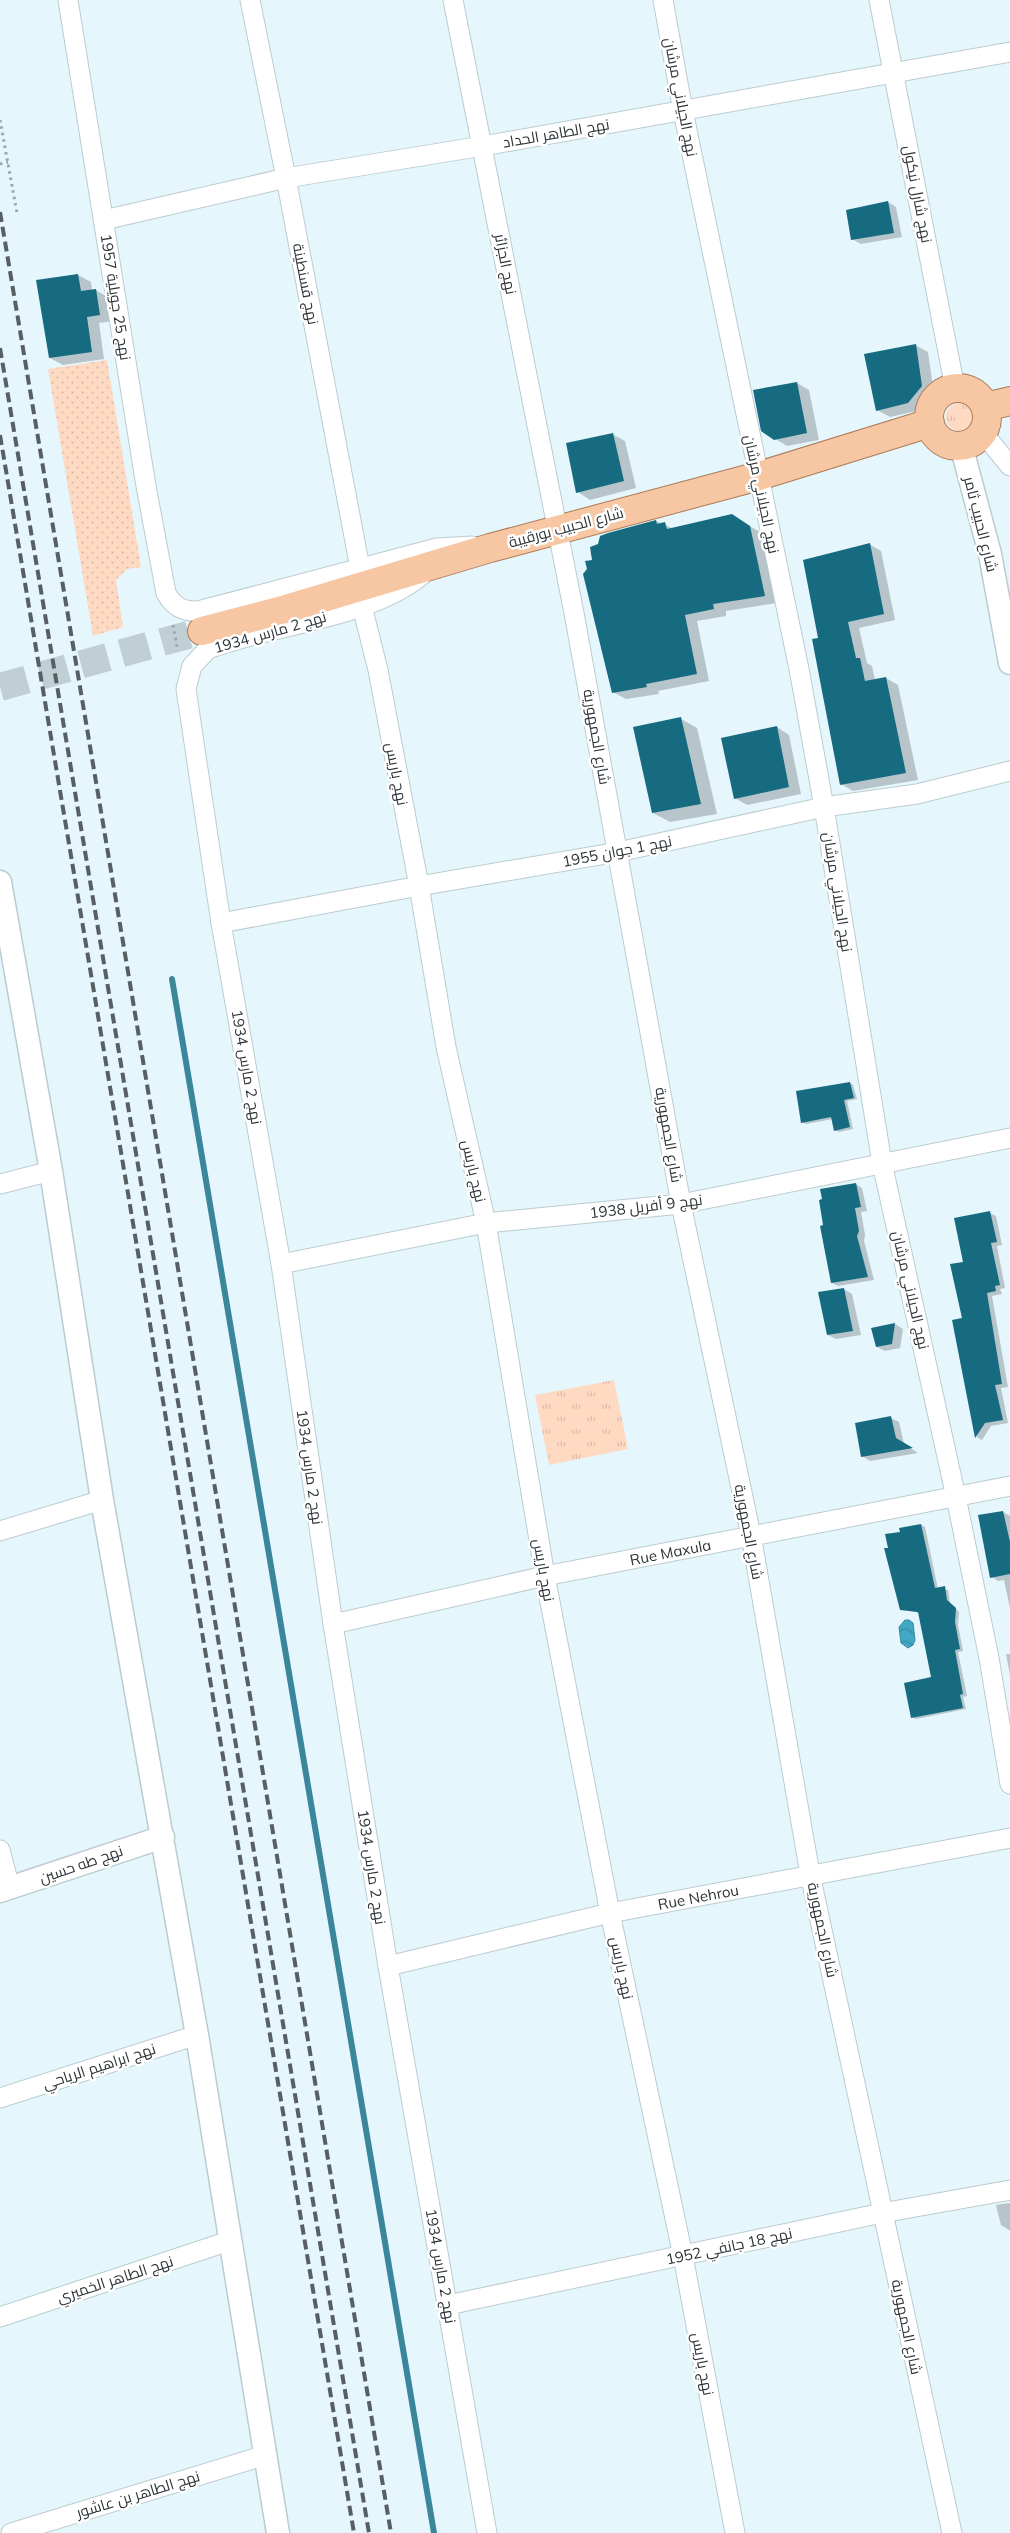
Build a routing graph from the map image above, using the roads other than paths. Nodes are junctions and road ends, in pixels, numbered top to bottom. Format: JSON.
{"nodes":[{"id":1,"x":68,"y":0,"type":"edge"},
{"id":2,"x":250,"y":0,"type":"edge"},
{"id":3,"x":453,"y":0,"type":"edge"},
{"id":4,"x":662,"y":0,"type":"edge"},
{"id":5,"x":879,"y":0,"type":"edge"},
{"id":6,"x":1010,"y":52,"type":"edge"},
{"id":7,"x":895,"y":72,"type":"junction"},
{"id":8,"x":683,"y":111,"type":"junction"},
{"id":9,"x":483,"y":146,"type":"junction"},
{"id":10,"x":286,"y":178,"type":"junction"},
{"id":11,"x":104,"y":220,"type":"junction"},
{"id":12,"x":955,"y":388,"type":"junction"},
{"id":13,"x":998,"y":404,"type":"edge"},
{"id":14,"x":930,"y":423,"type":"junction"},
{"id":15,"x":972,"y":439,"type":"junction"},
{"id":16,"x":1010,"y":466,"type":"edge"},
{"id":17,"x":759,"y":476,"type":"junction"},
{"id":18,"x":558,"y":529,"type":"junction"},
{"id":19,"x":490,"y":548,"type":"junction"},
{"id":20,"x":435,"y":565,"type":"junction"},
{"id":21,"x":360,"y":568,"type":"junction"},
{"id":22,"x":284,"y":599,"type":"junction"},
{"id":23,"x":362,"y":606,"type":"junction"},
{"id":24,"x":202,"y":631,"type":"tunnel mouth"},
{"id":25,"x":1010,"y":663,"type":"edge"},
{"id":26,"x":1010,"y":771,"type":"edge"},
{"id":27,"x":824,"y":807,"type":"junction"},
{"id":28,"x":618,"y":852,"type":"junction"},
{"id":29,"x":0,"y":882,"type":"edge"},
{"id":30,"x":419,"y":886,"type":"junction"},
{"id":31,"x":3,"y":912,"type":"edge"},
{"id":32,"x":221,"y":922,"type":"junction"},
{"id":33,"x":1010,"y":1138,"type":"edge"},
{"id":34,"x":882,"y":1163,"type":"junction"},
{"id":35,"x":52,"y":1170,"type":"junction"},
{"id":36,"x":0,"y":1184,"type":"edge"},
{"id":37,"x":682,"y":1204,"type":"junction"},
{"id":38,"x":486,"y":1223,"type":"junction"},
{"id":39,"x":281,"y":1264,"type":"junction"},
{"id":40,"x":1010,"y":1486,"type":"edge"},
{"id":41,"x":956,"y":1496,"type":"junction"},
{"id":42,"x":102,"y":1500,"type":"junction"},
{"id":43,"x":0,"y":1530,"type":"edge"},
{"id":44,"x":751,"y":1535,"type":"junction"},
{"id":45,"x":545,"y":1576,"type":"junction"},
{"id":46,"x":333,"y":1624,"type":"junction"},
{"id":47,"x":1010,"y":1784,"type":"edge"},
{"id":48,"x":163,"y":1837,"type":"junction"},
{"id":49,"x":1010,"y":1838,"type":"edge"},
{"id":50,"x":0,"y":1850,"type":"edge"},
{"id":51,"x":810,"y":1874,"type":"junction"},
{"id":52,"x":5,"y":1890,"type":"edge"},
{"id":53,"x":610,"y":1913,"type":"junction"},
{"id":54,"x":388,"y":1966,"type":"junction"},
{"id":55,"x":197,"y":2035,"type":"junction"},
{"id":56,"x":0,"y":2098,"type":"edge"},
{"id":57,"x":1010,"y":2190,"type":"edge"},
{"id":58,"x":882,"y":2213,"type":"junction"},
{"id":59,"x":229,"y":2241,"type":"junction"},
{"id":60,"x":683,"y":2256,"type":"junction"},
{"id":61,"x":448,"y":2305,"type":"junction"},
{"id":62,"x":0,"y":2317,"type":"edge"},
{"id":63,"x":266,"y":2455,"type":"junction"},
{"id":64,"x":10,"y":2533,"type":"edge"},
{"id":65,"x":278,"y":2533,"type":"edge"},
{"id":66,"x":486,"y":2533,"type":"edge"},
{"id":67,"x":735,"y":2533,"type":"edge"},
{"id":68,"x":952,"y":2533,"type":"edge"}],
"edges":[{"from":1,"to":11,"type":"street","name":"نهج 25 جويلية 1957"},
{"from":2,"to":10,"type":"street","name":"نهج قسنطينة"},
{"from":3,"to":9,"type":"street","name":"نهج الجزائر"},
{"from":4,"to":8,"type":"street","name":"نهج الجيلاني مرشان"},
{"from":5,"to":7,"type":"street","name":"نهج شارل نيكول"},
{"from":6,"to":7,"type":"street","name":"نهج الطاهر الحداد"},
{"from":7,"to":8,"type":"street","name":"نهج الطاهر الحداد"},
{"from":7,"to":12,"type":"street","name":"نهج شارل نيكول"},
{"from":8,"to":9,"type":"street","name":"نهج الطاهر الحداد"},
{"from":8,"to":17,"type":"street","name":"نهج الجيلاني مرشان"},
{"from":9,"to":10,"type":"street","name":"نهج الطاهر الحداد"},
{"from":9,"to":18,"type":"street","name":"نهج الجزائر"},
{"from":10,"to":11,"type":"street","name":"نهج الطاهر الحداد"},
{"from":10,"to":21,"type":"street","name":"نهج قسنطينة"},
{"from":11,"to":22,"type":"street","name":"نهج 25 جويلية 1957"},
{"from":12,"to":13,"type":"main road"},
{"from":12,"to":14,"type":"main road"},
{"from":13,"to":15,"type":"main road"},
{"from":14,"to":15,"type":"main road"},
{"from":14,"to":17,"type":"main road","name":"شارع الحبيب بورقيبة"},
{"from":15,"to":16,"type":"street"},
{"from":15,"to":25,"type":"street","name":"شارع الحبيب ثامر"},
{"from":17,"to":18,"type":"main road","name":"شارع الحبيب بورقيبة"},
{"from":17,"to":27,"type":"street","name":"نهج الجيلاني مرشان"},
{"from":18,"to":19,"type":"main road","name":"شارع الحبيب بورقيبة"},
{"from":18,"to":28,"type":"street","name":"شارع الجمهورية"},
{"from":19,"to":20,"type":"main road","name":"شارع الحبيب بورقيبة"},
{"from":19,"to":21,"type":"street"},
{"from":20,"to":22,"type":"main road","name":"شارع الحبيب بورقيبة"},
{"from":20,"to":23,"type":"street","name":"نهج 2 مارس 1934"},
{"from":21,"to":22,"type":"street"},
{"from":22,"to":24,"type":"main road","name":"شارع الحبيب بورقيبة"},
{"from":23,"to":30,"type":"street","name":"نهج باريس"},
{"from":23,"to":32,"type":"street","name":"نهج 2 مارس 1934"},
{"from":26,"to":27,"type":"street","name":"نهج 1 جوان 1955"},
{"from":27,"to":28,"type":"street","name":"نهج 1 جوان 1955"},
{"from":27,"to":34,"type":"street","name":"نهج الجيلاني مرشان"},
{"from":28,"to":30,"type":"street","name":"نهج 1 جوان 1955"},
{"from":28,"to":37,"type":"street","name":"شارع الجمهورية"},
{"from":29,"to":31,"type":"street"},
{"from":30,"to":32,"type":"street","name":"نهج 1 جوان 1955"},
{"from":30,"to":38,"type":"street","name":"نهج باريس"},
{"from":31,"to":35,"type":"street"},
{"from":32,"to":39,"type":"street","name":"نهج 2 مارس 1934"},
{"from":33,"to":34,"type":"street","name":"نهج 9 أفريل 1938"},
{"from":34,"to":37,"type":"street","name":"نهج 9 أفريل 1938"},
{"from":34,"to":41,"type":"street","name":"نهج الجيلاني مرشان"},
{"from":35,"to":36,"type":"street"},
{"from":35,"to":42,"type":"street"},
{"from":37,"to":38,"type":"street","name":"نهج 9 أفريل 1938"},
{"from":37,"to":44,"type":"street","name":"شارع الجمهورية"},
{"from":38,"to":39,"type":"street","name":"نهج 9 أفريل 1938"},
{"from":38,"to":45,"type":"street","name":"نهج باريس"},
{"from":39,"to":46,"type":"street","name":"نهج 2 مارس 1934"},
{"from":40,"to":41,"type":"street","name":"Rue Maxula"},
{"from":41,"to":44,"type":"street","name":"Rue Maxula"},
{"from":41,"to":47,"type":"street","name":"نهج الجيلاني مرشان"},
{"from":42,"to":43,"type":"street"},
{"from":42,"to":48,"type":"street"},
{"from":44,"to":45,"type":"street","name":"Rue Maxula"},
{"from":44,"to":51,"type":"street","name":"شارع الجمهورية"},
{"from":45,"to":46,"type":"street","name":"Rue Maxula"},
{"from":45,"to":53,"type":"street","name":"نهج باريس"},
{"from":46,"to":54,"type":"street","name":"نهج 2 مارس 1934"},
{"from":48,"to":52,"type":"street","name":"نهج طه حسين"},
{"from":48,"to":55,"type":"street"},
{"from":49,"to":51,"type":"street","name":"Rue Nehrou"},
{"from":50,"to":52,"type":"street"},
{"from":51,"to":53,"type":"street","name":"Rue Nehrou"},
{"from":51,"to":58,"type":"street","name":"شارع الجمهورية"},
{"from":53,"to":54,"type":"street","name":"Rue Nehrou"},
{"from":53,"to":60,"type":"street","name":"نهج باريس"},
{"from":54,"to":61,"type":"street","name":"نهج 2 مارس 1934"},
{"from":55,"to":56,"type":"street","name":"نهج ابراهيم الرياحي"},
{"from":55,"to":59,"type":"street"},
{"from":57,"to":58,"type":"street","name":"نهج 18 جانفي 1952"},
{"from":58,"to":60,"type":"street","name":"نهج 18 جانفي 1952"},
{"from":58,"to":68,"type":"street","name":"شارع الجمهورية"},
{"from":59,"to":62,"type":"street","name":"نهج الطاهر الخميري"},
{"from":59,"to":63,"type":"street"},
{"from":60,"to":61,"type":"street","name":"نهج 18 جانفي 1952"},
{"from":60,"to":67,"type":"street","name":"نهج باريس"},
{"from":61,"to":66,"type":"street","name":"نهج 2 مارس 1934"},
{"from":63,"to":64,"type":"street","name":"نهج الطاهر بن عاشور"},
{"from":63,"to":65,"type":"street"}]}
